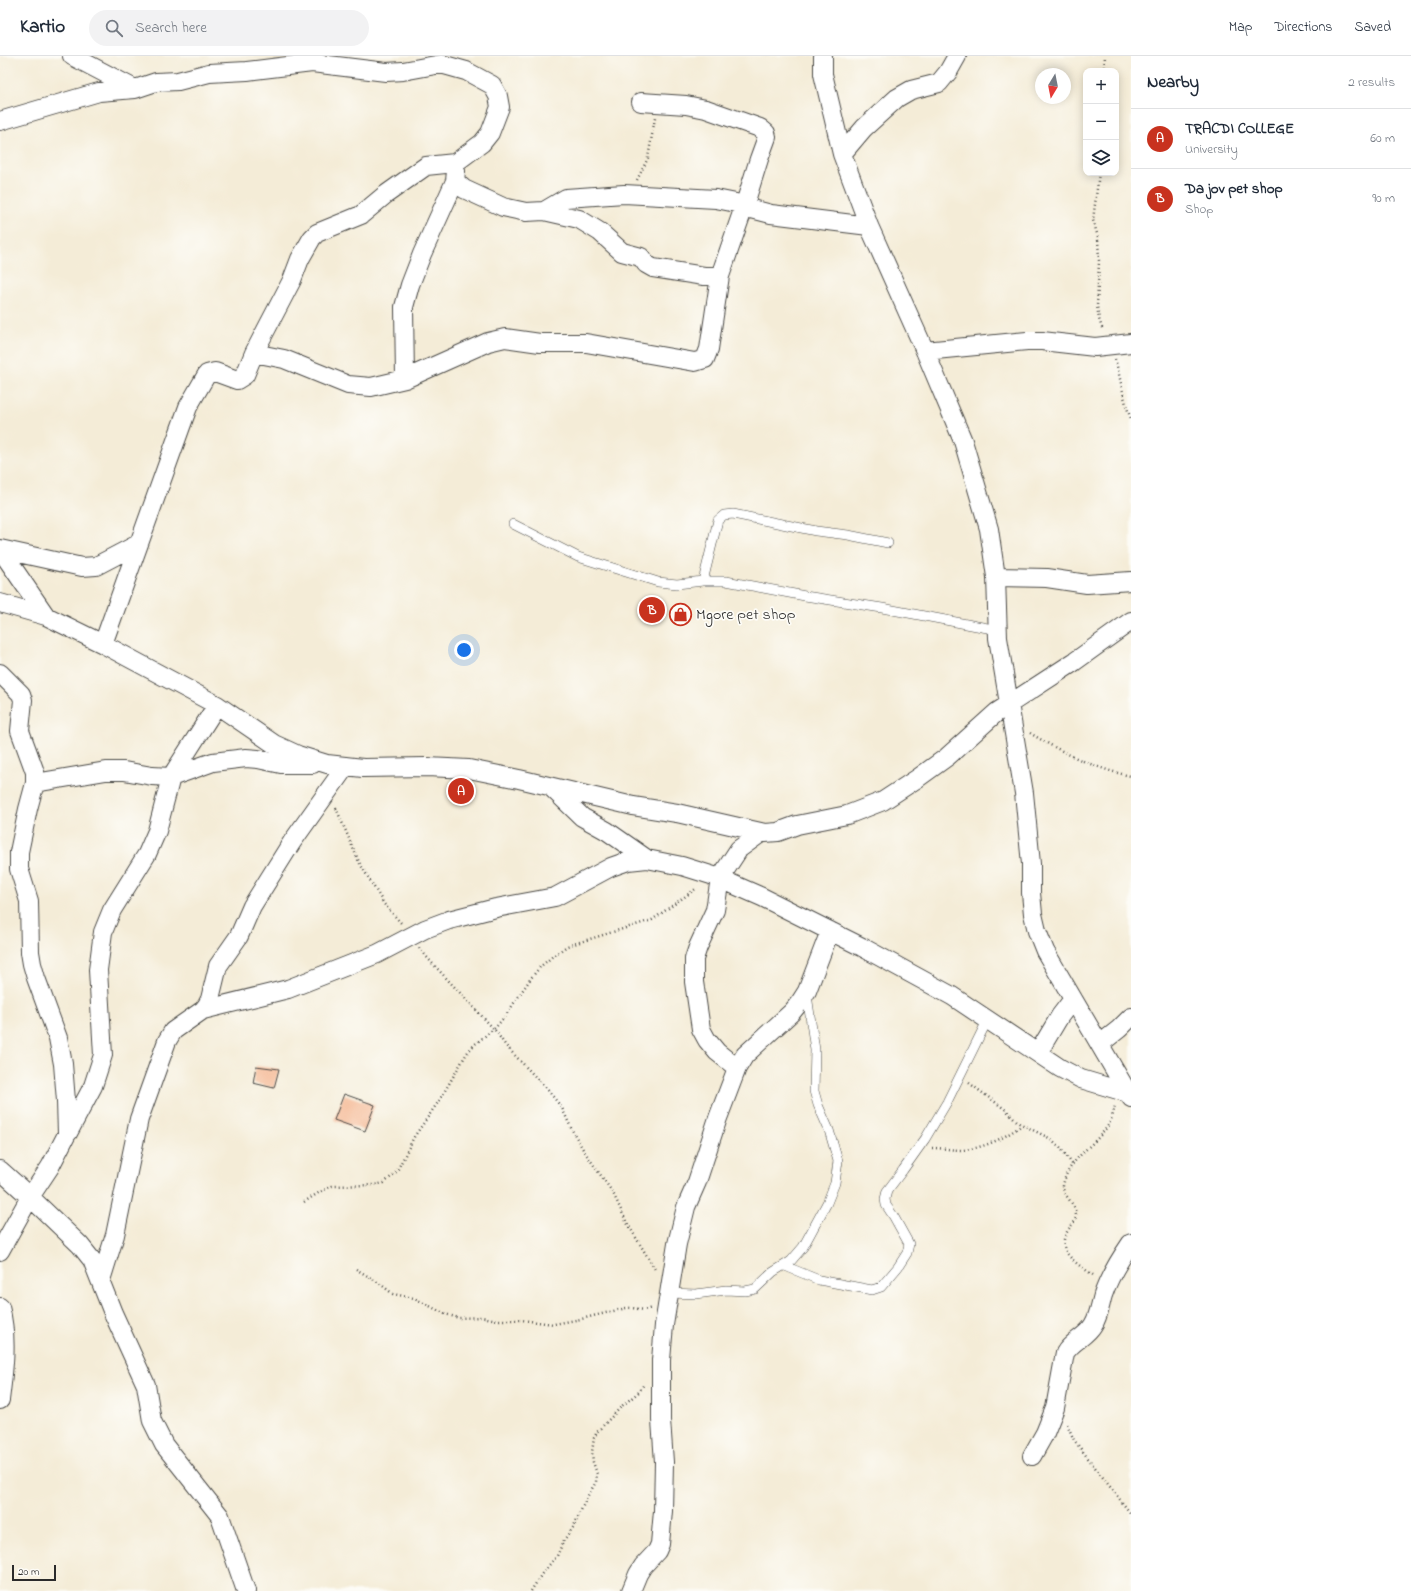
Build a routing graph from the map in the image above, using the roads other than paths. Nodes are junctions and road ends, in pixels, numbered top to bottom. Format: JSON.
{"nodes":[{"id":1,"x":72,"y":56,"type":"edge"},
{"id":2,"x":287,"y":56,"type":"edge"},
{"id":3,"x":822,"y":56,"type":"edge"},
{"id":4,"x":957,"y":56,"type":"edge"},
{"id":5,"x":305,"y":64,"type":"junction"},
{"id":6,"x":468,"y":64,"type":"edge"},
{"id":7,"x":135,"y":88,"type":"junction"},
{"id":8,"x":649,"y":102,"type":"road end"},
{"id":9,"x":0,"y":121,"type":"edge"},
{"id":10,"x":842,"y":154,"type":"junction"},
{"id":11,"x":455,"y":163,"type":"junction"},
{"id":12,"x":455,"y":180,"type":"junction"},
{"id":13,"x":744,"y":207,"type":"junction"},
{"id":14,"x":544,"y":211,"type":"junction"},
{"id":15,"x":869,"y":226,"type":"junction"},
{"id":16,"x":720,"y":276,"type":"junction"},
{"id":17,"x":1131,"y":343,"type":"edge"},
{"id":18,"x":925,"y":351,"type":"junction"},
{"id":19,"x":254,"y":353,"type":"junction"},
{"id":20,"x":405,"y":379,"type":"junction"},
{"id":21,"x":513,"y":524,"type":"dead end"},
{"id":22,"x":888,"y":542,"type":"dead end"},
{"id":23,"x":138,"y":544,"type":"junction"},
{"id":24,"x":996,"y":577,"type":"junction"},
{"id":25,"x":703,"y":581,"type":"junction"},
{"id":26,"x":1131,"y":581,"type":"edge"},
{"id":27,"x":0,"y":603,"type":"edge"},
{"id":28,"x":46,"y":616,"type":"junction"},
{"id":29,"x":1131,"y":621,"type":"edge"},
{"id":30,"x":998,"y":630,"type":"junction"},
{"id":31,"x":102,"y":644,"type":"junction"},
{"id":32,"x":0,"y":673,"type":"edge"},
{"id":33,"x":217,"y":705,"type":"junction"},
{"id":34,"x":1009,"y":705,"type":"junction"},
{"id":35,"x":328,"y":764,"type":"junction"},
{"id":36,"x":346,"y":766,"type":"junction"},
{"id":37,"x":171,"y":777,"type":"junction"},
{"id":38,"x":35,"y":782,"type":"junction"},
{"id":39,"x":551,"y":787,"type":"junction"},
{"id":40,"x":761,"y":833,"type":"junction"},
{"id":41,"x":647,"y":859,"type":"junction"},
{"id":42,"x":717,"y":877,"type":"junction"},
{"id":43,"x":830,"y":931,"type":"junction"},
{"id":44,"x":807,"y":991,"type":"junction"},
{"id":45,"x":1073,"y":999,"type":"junction"},
{"id":46,"x":203,"y":1010,"type":"junction"},
{"id":47,"x":1131,"y":1017,"type":"edge"},
{"id":48,"x":988,"y":1019,"type":"junction"},
{"id":49,"x":1100,"y":1044,"type":"junction"},
{"id":50,"x":1038,"y":1053,"type":"junction"},
{"id":51,"x":737,"y":1068,"type":"junction"},
{"id":52,"x":1125,"y":1094,"type":"edge"},
{"id":53,"x":67,"y":1134,"type":"junction"},
{"id":54,"x":0,"y":1170,"type":"edge"},
{"id":55,"x":30,"y":1197,"type":"junction"},
{"id":56,"x":1131,"y":1243,"type":"edge"},
{"id":57,"x":0,"y":1251,"type":"edge"},
{"id":58,"x":785,"y":1266,"type":"junction"},
{"id":59,"x":101,"y":1280,"type":"junction"},
{"id":60,"x":669,"y":1294,"type":"junction"},
{"id":61,"x":0,"y":1307,"type":"edge"},
{"id":62,"x":0,"y":1400,"type":"edge"},
{"id":63,"x":1032,"y":1456,"type":"dead end"},
{"id":64,"x":246,"y":1591,"type":"edge"},
{"id":65,"x":631,"y":1591,"type":"edge"}],
"edges":[{"from":1,"to":7,"type":"street"},
{"from":2,"to":5,"type":"street"},
{"from":3,"to":10,"type":"street"},
{"from":4,"to":10,"type":"street"},
{"from":5,"to":6,"type":"street"},
{"from":5,"to":7,"type":"street"},
{"from":6,"to":11,"type":"street"},
{"from":7,"to":9,"type":"street"},
{"from":8,"to":13,"type":"street"},
{"from":10,"to":15,"type":"street"},
{"from":11,"to":12,"type":"street"},
{"from":11,"to":19,"type":"street"},
{"from":12,"to":14,"type":"street"},
{"from":12,"to":20,"type":"street"},
{"from":13,"to":14,"type":"street"},
{"from":13,"to":15,"type":"street"},
{"from":13,"to":16,"type":"street"},
{"from":14,"to":16,"type":"street"},
{"from":15,"to":18,"type":"street"},
{"from":16,"to":20,"type":"street"},
{"from":17,"to":18,"type":"street"},
{"from":18,"to":24,"type":"street"},
{"from":19,"to":20,"type":"street"},
{"from":19,"to":23,"type":"street"},
{"from":21,"to":25,"type":"lane"},
{"from":22,"to":25,"type":"lane"},
{"from":23,"to":28,"type":"street"},
{"from":23,"to":31,"type":"street"},
{"from":24,"to":26,"type":"street"},
{"from":24,"to":30,"type":"street"},
{"from":25,"to":30,"type":"lane"},
{"from":27,"to":28,"type":"street"},
{"from":28,"to":31,"type":"street"},
{"from":29,"to":34,"type":"street"},
{"from":30,"to":34,"type":"street"},
{"from":31,"to":33,"type":"street"},
{"from":32,"to":38,"type":"street"},
{"from":33,"to":35,"type":"street"},
{"from":33,"to":37,"type":"street"},
{"from":34,"to":40,"type":"street"},
{"from":34,"to":45,"type":"street"},
{"from":35,"to":36,"type":"street"},
{"from":35,"to":37,"type":"street"},
{"from":36,"to":39,"type":"street"},
{"from":36,"to":46,"type":"street"},
{"from":37,"to":38,"type":"street"},
{"from":37,"to":53,"type":"street"},
{"from":38,"to":53,"type":"street"},
{"from":39,"to":40,"type":"street"},
{"from":39,"to":41,"type":"street"},
{"from":40,"to":42,"type":"street"},
{"from":41,"to":42,"type":"street"},
{"from":41,"to":46,"type":"street"},
{"from":42,"to":43,"type":"street"},
{"from":42,"to":51,"type":"street"},
{"from":43,"to":44,"type":"street"},
{"from":43,"to":48,"type":"street"},
{"from":44,"to":51,"type":"street"},
{"from":44,"to":58,"type":"lane"},
{"from":45,"to":49,"type":"street"},
{"from":45,"to":50,"type":"street"},
{"from":46,"to":59,"type":"street"},
{"from":47,"to":49,"type":"street"},
{"from":48,"to":50,"type":"street"},
{"from":48,"to":58,"type":"lane"},
{"from":49,"to":52,"type":"street"},
{"from":50,"to":52,"type":"street"},
{"from":51,"to":60,"type":"street"},
{"from":53,"to":55,"type":"street"},
{"from":54,"to":55,"type":"street"},
{"from":55,"to":57,"type":"street"},
{"from":55,"to":59,"type":"street"},
{"from":56,"to":63,"type":"street"},
{"from":58,"to":60,"type":"lane"},
{"from":59,"to":64,"type":"street"},
{"from":60,"to":65,"type":"street"},
{"from":61,"to":62,"type":"street"}]}
